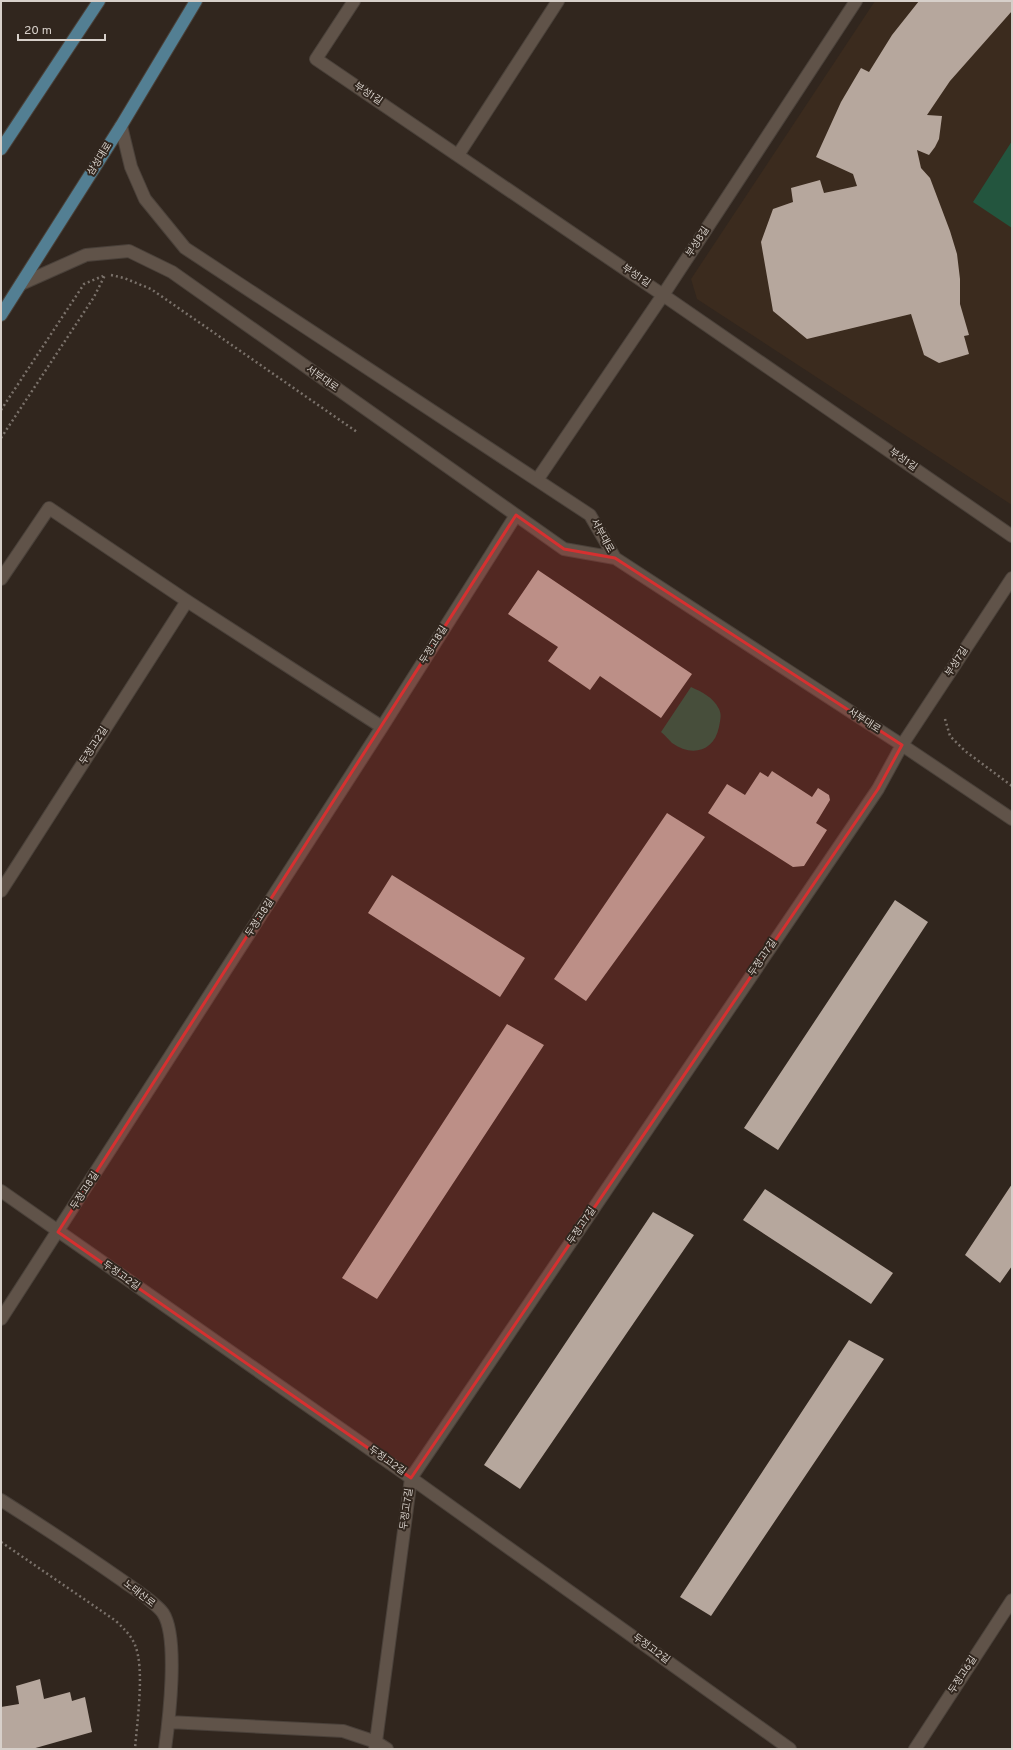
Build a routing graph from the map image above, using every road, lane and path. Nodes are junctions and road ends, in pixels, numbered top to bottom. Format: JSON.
{"nodes":[{"id":1,"x":99,"y":1,"type":"edge"},
{"id":2,"x":196,"y":1,"type":"edge"},
{"id":3,"x":354,"y":1,"type":"edge"},
{"id":4,"x":558,"y":1,"type":"edge"},
{"id":5,"x":856,"y":1,"type":"edge"},
{"id":6,"x":121,"y":126,"type":"junction"},
{"id":7,"x":1,"y":149,"type":"edge"},
{"id":8,"x":458,"y":155,"type":"junction"},
{"id":9,"x":106,"y":274,"type":"junction"},
{"id":10,"x":21,"y":284,"type":"junction"},
{"id":11,"x":663,"y":295,"type":"junction"},
{"id":12,"x":1,"y":315,"type":"edge"},
{"id":13,"x":1,"y":410,"type":"edge"},
{"id":14,"x":360,"y":434,"type":"dead end"},
{"id":15,"x":1,"y":438,"type":"edge"},
{"id":16,"x":537,"y":480,"type":"junction"},
{"id":17,"x":516,"y":516,"type":"junction"},
{"id":18,"x":1012,"y":536,"type":"edge"},
{"id":19,"x":614,"y":558,"type":"junction"},
{"id":20,"x":1012,"y":578,"type":"edge"},
{"id":21,"x":1,"y":580,"type":"edge"},
{"id":22,"x":187,"y":601,"type":"junction"},
{"id":23,"x":945,"y":718,"type":"dead end"},
{"id":24,"x":382,"y":727,"type":"junction"},
{"id":25,"x":902,"y":745,"type":"junction"},
{"id":26,"x":1012,"y":786,"type":"edge"},
{"id":27,"x":1012,"y":820,"type":"edge"},
{"id":28,"x":1,"y":891,"type":"edge"},
{"id":29,"x":1,"y":1191,"type":"edge"},
{"id":30,"x":58,"y":1232,"type":"junction"},
{"id":31,"x":1,"y":1319,"type":"edge"},
{"id":32,"x":412,"y":1478,"type":"junction"},
{"id":33,"x":1,"y":1500,"type":"edge"},
{"id":34,"x":1,"y":1542,"type":"edge"},
{"id":35,"x":1012,"y":1600,"type":"edge"},
{"id":36,"x":169,"y":1722,"type":"junction"},
{"id":37,"x":375,"y":1746,"type":"edge"},
{"id":38,"x":136,"y":1749,"type":"edge"},
{"id":39,"x":166,"y":1749,"type":"edge"},
{"id":40,"x":387,"y":1749,"type":"edge"},
{"id":41,"x":790,"y":1749,"type":"edge"},
{"id":42,"x":915,"y":1749,"type":"edge"}],
"edges":[{"from":1,"to":7,"type":"main road"},
{"from":2,"to":6,"type":"main road","name":"삼성대로"},
{"from":3,"to":8,"type":"street","name":"부성1길"},
{"from":4,"to":8,"type":"street"},
{"from":5,"to":11,"type":"street","name":"부성8길"},
{"from":6,"to":10,"type":"main road","name":"삼성대로"},
{"from":6,"to":16,"type":"street","name":"서부대로"},
{"from":8,"to":11,"type":"street","name":"부성1길"},
{"from":9,"to":13,"type":"path"},
{"from":9,"to":14,"type":"path"},
{"from":9,"to":15,"type":"path"},
{"from":10,"to":12,"type":"main road","name":"삼성대로"},
{"from":10,"to":17,"type":"street","name":"서부대로"},
{"from":11,"to":16,"type":"street","name":"부성8길"},
{"from":11,"to":18,"type":"street","name":"부성1길"},
{"from":16,"to":19,"type":"street","name":"서부대로"},
{"from":17,"to":19,"type":"street","name":"서부대로"},
{"from":17,"to":24,"type":"street","name":"두정고8길"},
{"from":19,"to":25,"type":"street","name":"서부대로"},
{"from":20,"to":25,"type":"street","name":"부성7길"},
{"from":21,"to":22,"type":"street"},
{"from":22,"to":24,"type":"street"},
{"from":22,"to":28,"type":"street","name":"두정고2길"},
{"from":23,"to":26,"type":"path"},
{"from":24,"to":30,"type":"street","name":"두정고8길"},
{"from":25,"to":27,"type":"street","name":"서부대로"},
{"from":25,"to":32,"type":"street","name":"두정고7길"},
{"from":29,"to":30,"type":"street","name":"두정고2길"},
{"from":30,"to":31,"type":"street","name":"두정고8길"},
{"from":30,"to":32,"type":"street","name":"두정고2길"},
{"from":32,"to":37,"type":"street","name":"두정고7길"},
{"from":32,"to":41,"type":"street","name":"두정고2길"},
{"from":33,"to":36,"type":"street","name":"노태산로"},
{"from":34,"to":38,"type":"path"},
{"from":35,"to":42,"type":"street","name":"두정고6길"},
{"from":36,"to":37,"type":"street"},
{"from":36,"to":39,"type":"street","name":"노태산로"},
{"from":37,"to":40,"type":"street"}]}
